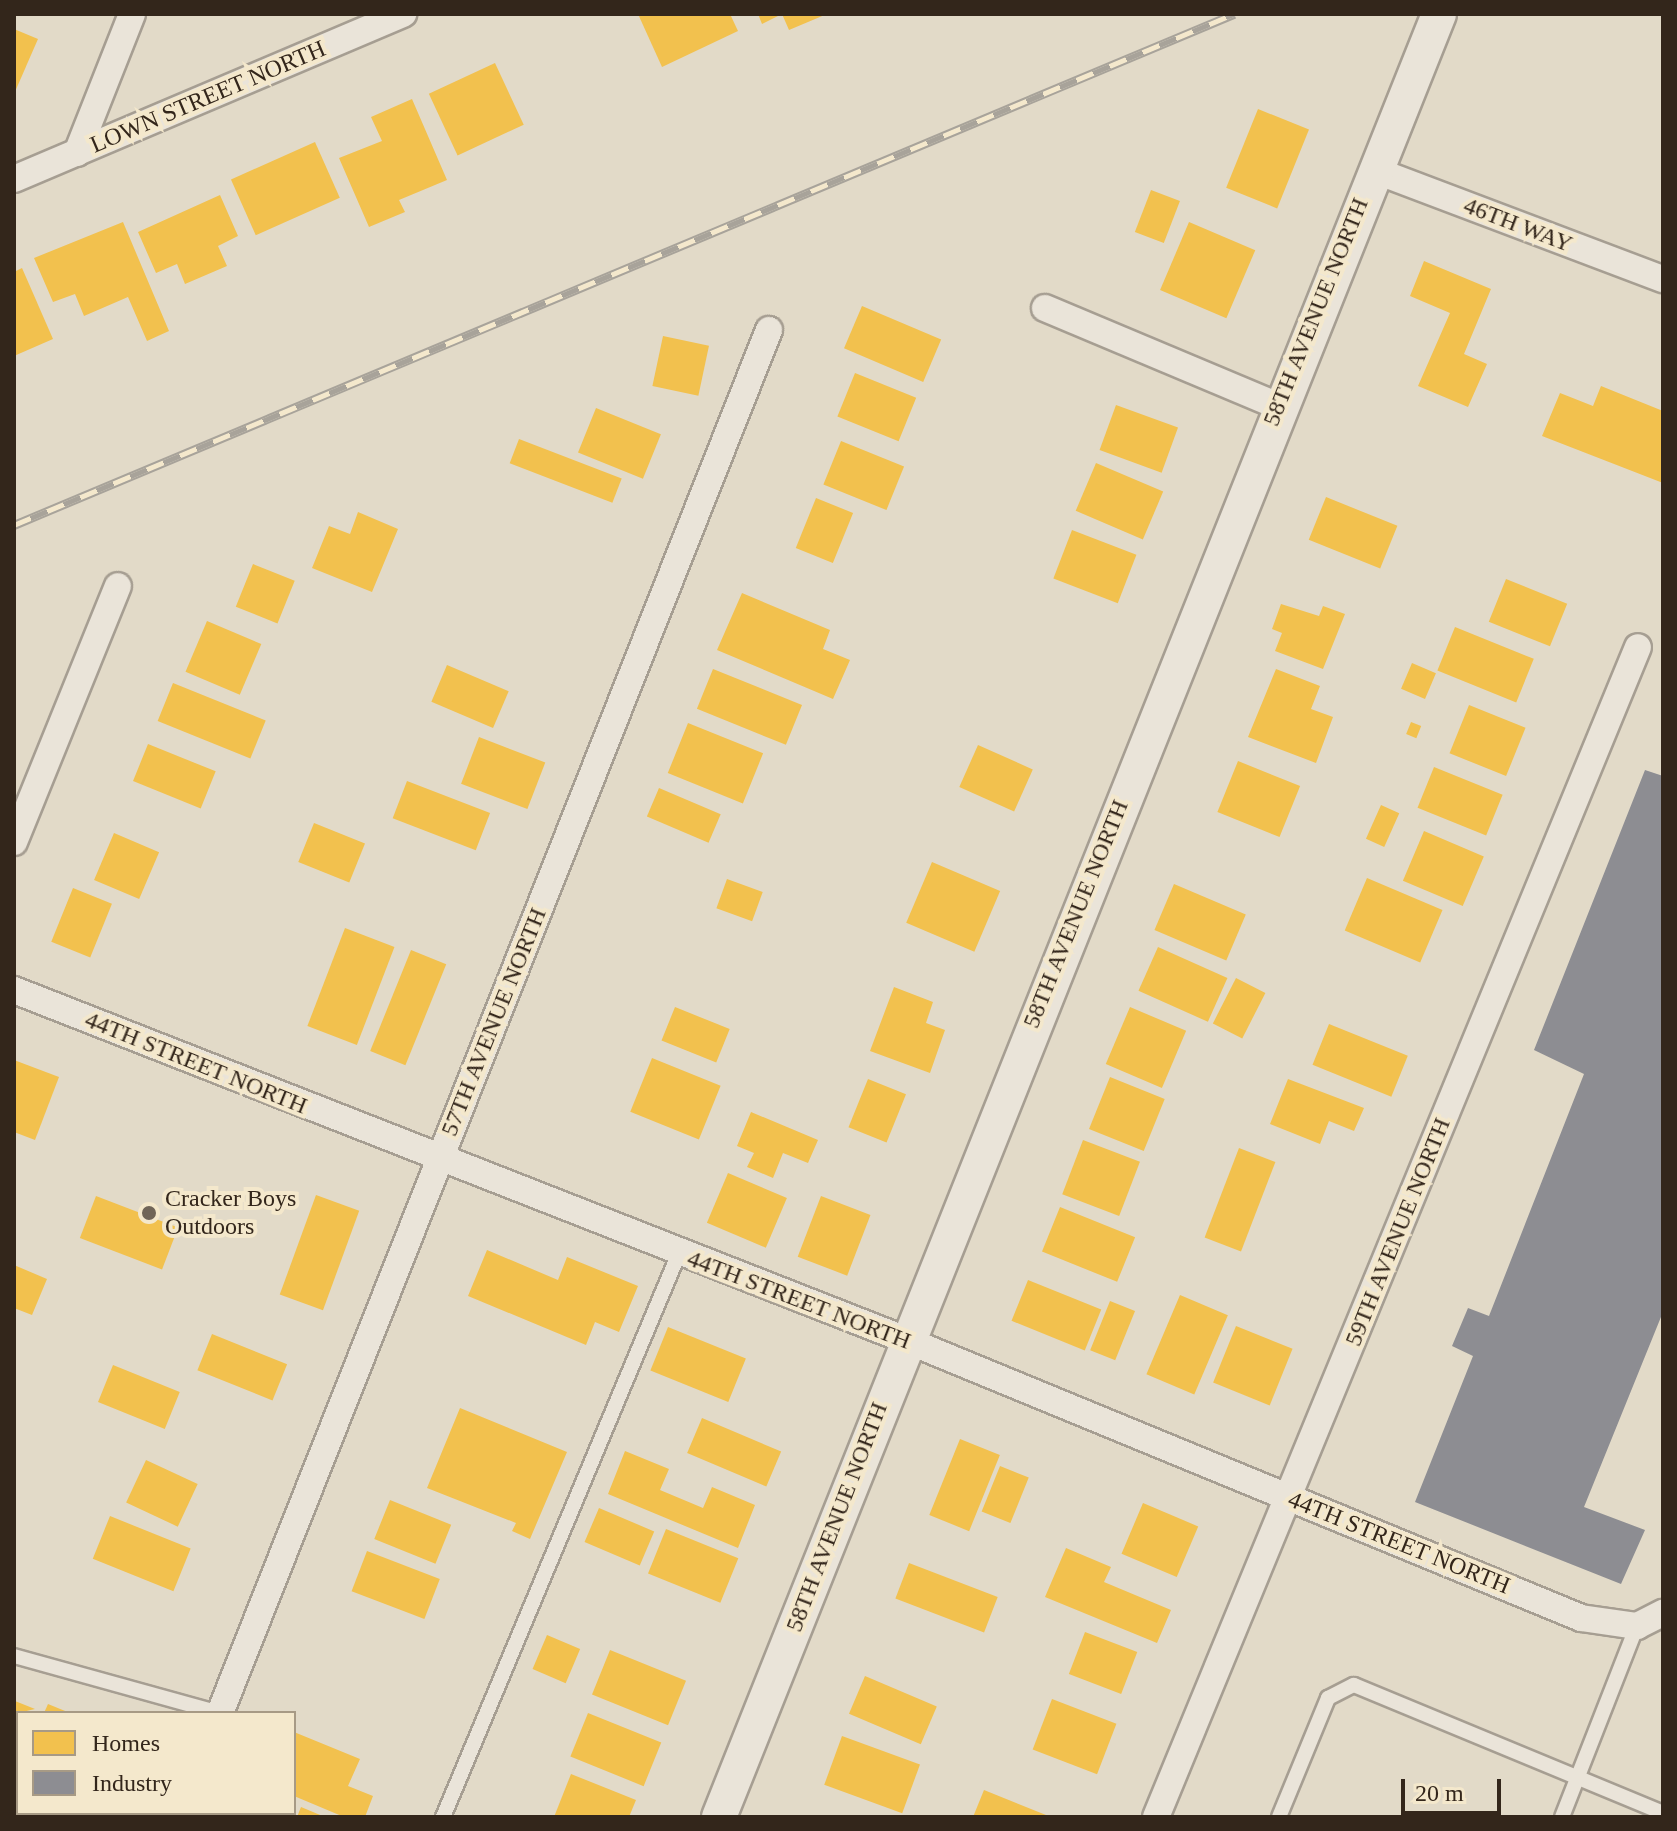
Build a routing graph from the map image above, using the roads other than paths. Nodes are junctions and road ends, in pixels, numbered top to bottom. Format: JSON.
{"nodes":[{"id":1,"x":132,"y":14,"type":"edge"},
{"id":2,"x":403,"y":14,"type":"edge"},
{"id":3,"x":1439,"y":14,"type":"edge"},
{"id":4,"x":77,"y":153,"type":"junction"},
{"id":5,"x":1374,"y":170,"type":"junction"},
{"id":6,"x":14,"y":179,"type":"edge"},
{"id":7,"x":1663,"y":279,"type":"edge"},
{"id":8,"x":1045,"y":308,"type":"dead end"},
{"id":9,"x":769,"y":330,"type":"dead end"},
{"id":10,"x":1278,"y":406,"type":"junction"},
{"id":11,"x":118,"y":586,"type":"dead end"},
{"id":12,"x":1638,"y":647,"type":"dead end"},
{"id":13,"x":14,"y":842,"type":"edge"},
{"id":14,"x":14,"y":990,"type":"edge"},
{"id":15,"x":439,"y":1161,"type":"junction"},
{"id":16,"x":679,"y":1253,"type":"junction"},
{"id":17,"x":906,"y":1340,"type":"junction"},
{"id":18,"x":1289,"y":1498,"type":"junction"},
{"id":19,"x":1663,"y":1613,"type":"edge"},
{"id":20,"x":1637,"y":1626,"type":"junction"},
{"id":21,"x":14,"y":1656,"type":"edge"},
{"id":22,"x":213,"y":1711,"type":"edge"},
{"id":23,"x":221,"y":1711,"type":"edge"},
{"id":24,"x":1577,"y":1778,"type":"junction"},
{"id":25,"x":1663,"y":1813,"type":"edge"},
{"id":26,"x":443,"y":1817,"type":"edge"},
{"id":27,"x":719,"y":1817,"type":"edge"},
{"id":28,"x":1156,"y":1817,"type":"edge"},
{"id":29,"x":1279,"y":1817,"type":"edge"},
{"id":30,"x":1562,"y":1817,"type":"edge"}],
"edges":[{"from":1,"to":4,"type":"street"},
{"from":2,"to":4,"type":"street","name":"LOWN STREET NORTH"},
{"from":3,"to":5,"type":"street","name":"58TH AVENUE NORTH"},
{"from":4,"to":6,"type":"street","name":"LOWN STREET NORTH"},
{"from":5,"to":7,"type":"street","name":"46TH WAY"},
{"from":5,"to":10,"type":"street","name":"58TH AVENUE NORTH"},
{"from":8,"to":10,"type":"street"},
{"from":9,"to":15,"type":"street","name":"57TH AVENUE NORTH"},
{"from":10,"to":17,"type":"street","name":"58TH AVENUE NORTH"},
{"from":11,"to":13,"type":"street"},
{"from":12,"to":18,"type":"street","name":"59TH AVENUE NORTH"},
{"from":14,"to":15,"type":"street","name":"44TH STREET NORTH"},
{"from":15,"to":16,"type":"street","name":"44TH STREET NORTH"},
{"from":15,"to":23,"type":"street","name":"57TH AVENUE NORTH"},
{"from":16,"to":17,"type":"street","name":"44TH STREET NORTH"},
{"from":16,"to":26,"type":"lane"},
{"from":17,"to":18,"type":"street","name":"44TH STREET NORTH"},
{"from":17,"to":27,"type":"street","name":"58TH AVENUE NORTH"},
{"from":18,"to":20,"type":"street","name":"44TH STREET NORTH"},
{"from":18,"to":28,"type":"street","name":"59TH AVENUE NORTH"},
{"from":19,"to":20,"type":"street"},
{"from":20,"to":24,"type":"lane"},
{"from":21,"to":22,"type":"lane"},
{"from":24,"to":25,"type":"lane"},
{"from":24,"to":29,"type":"lane"},
{"from":24,"to":30,"type":"lane"}]}
